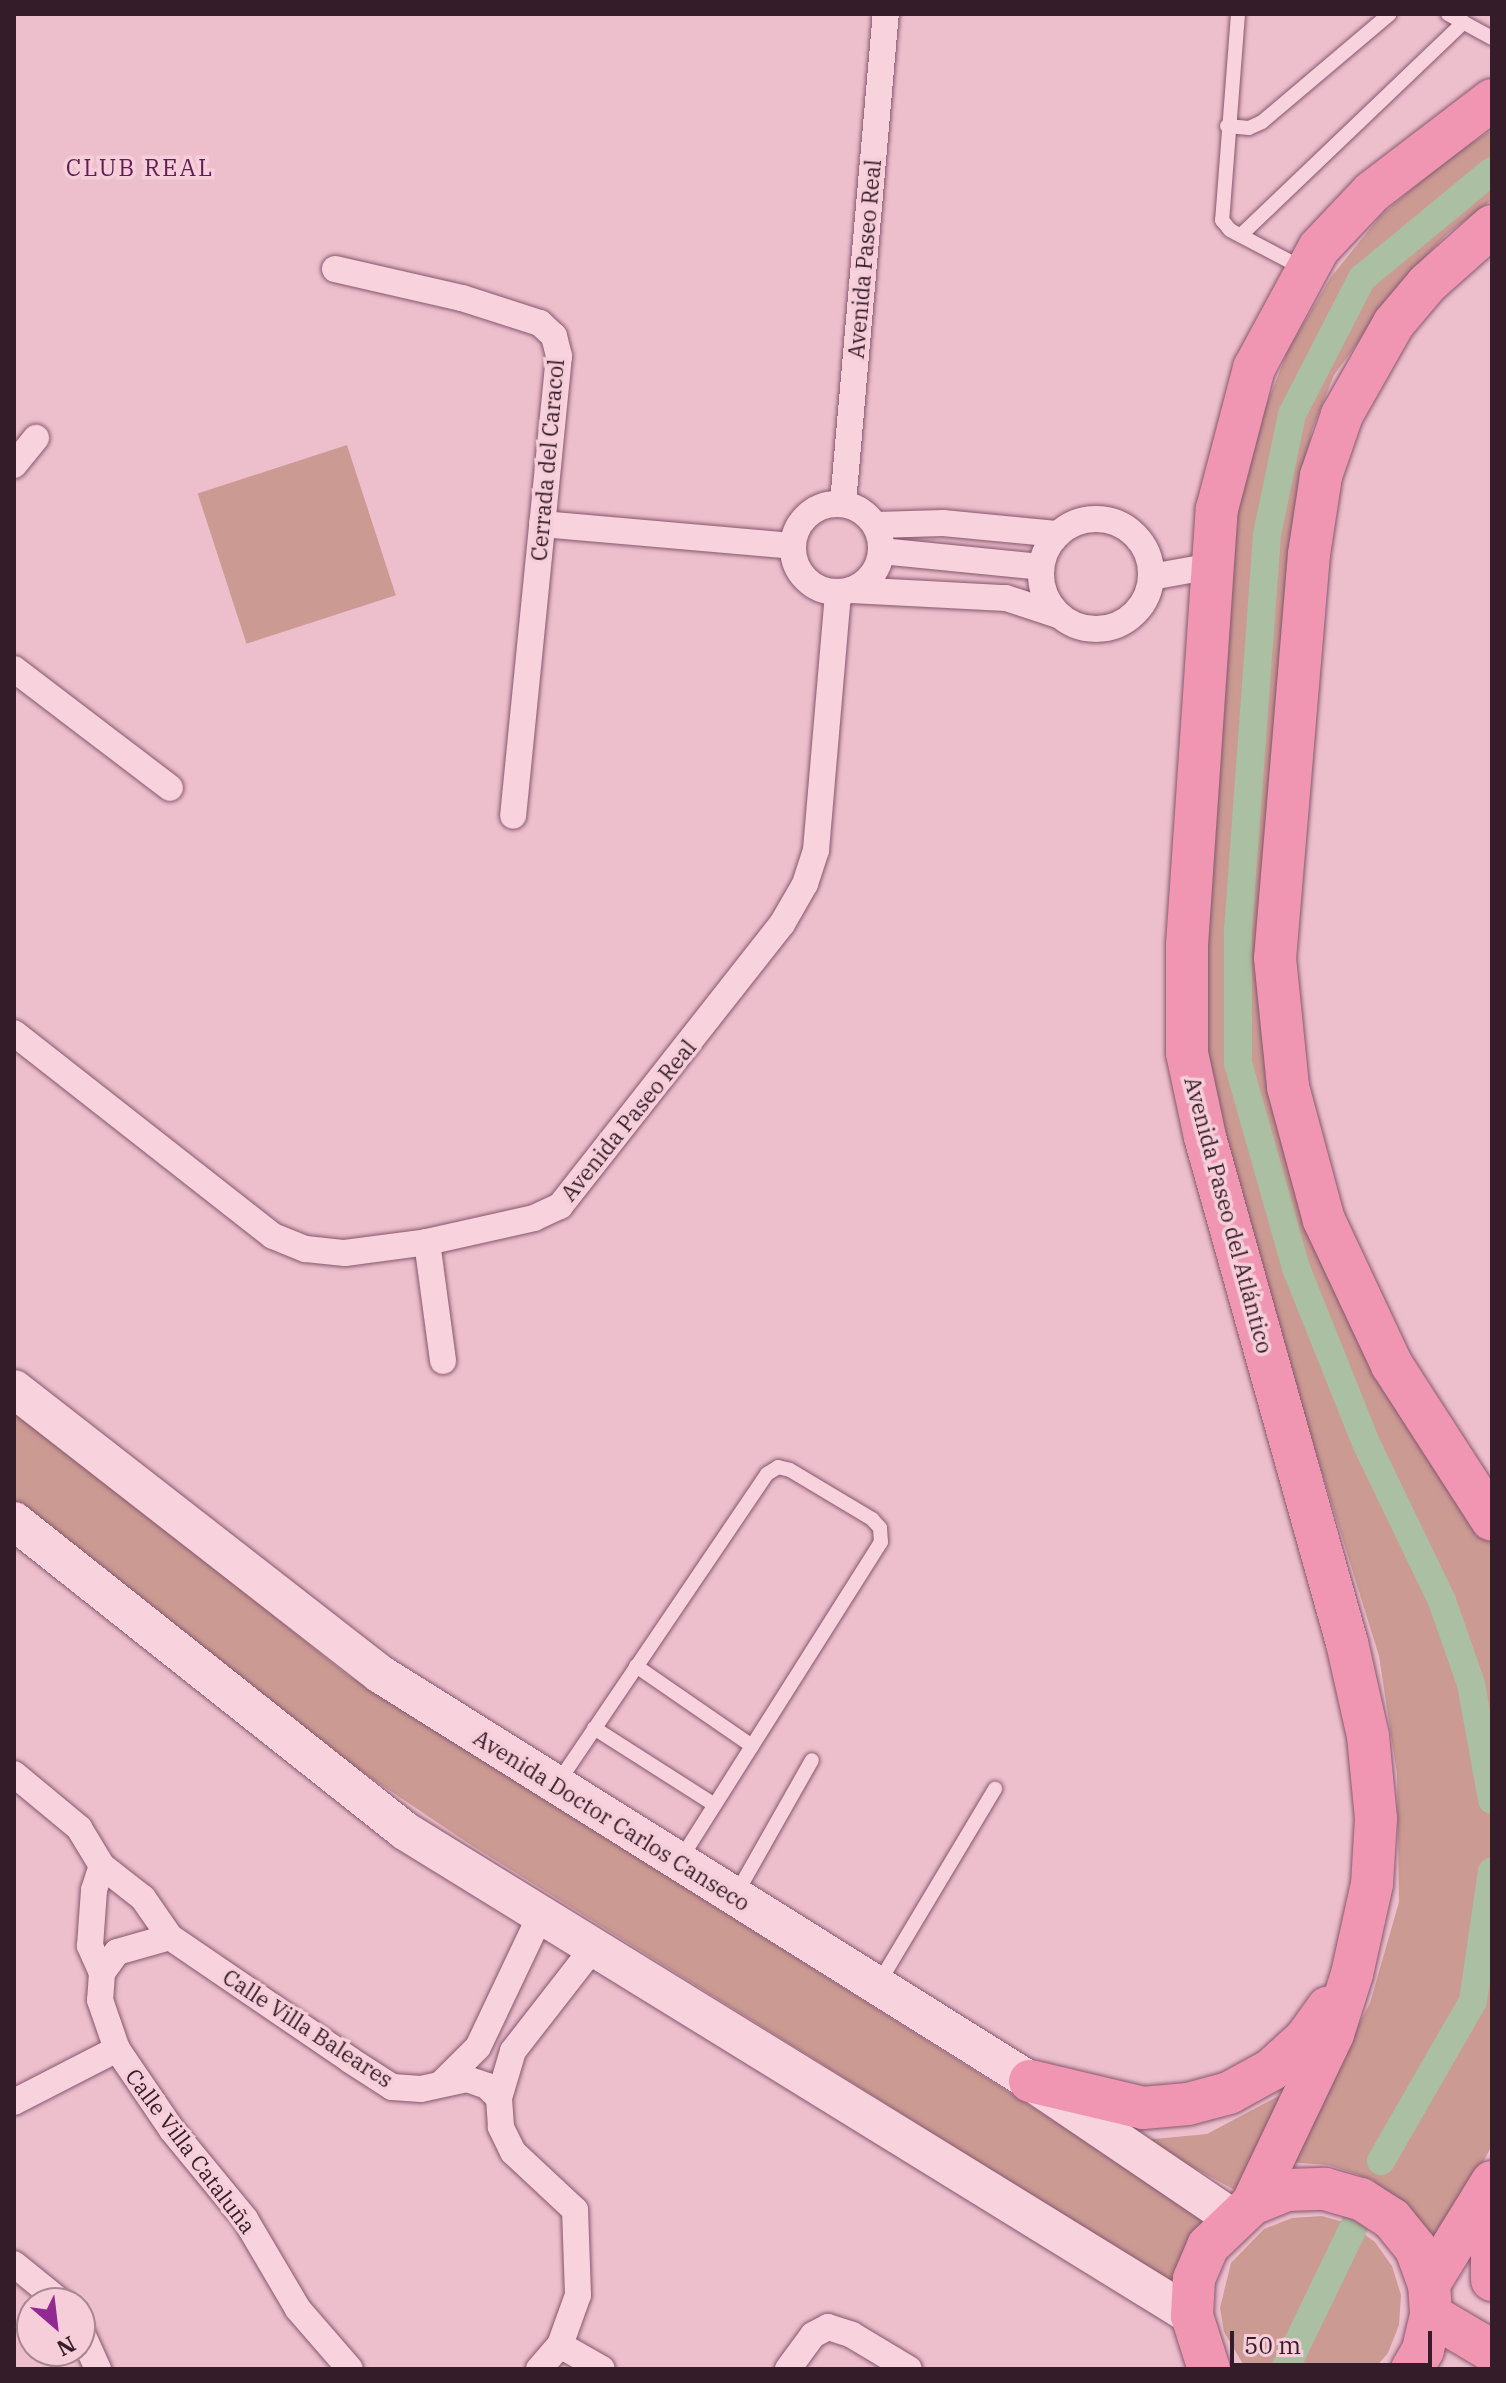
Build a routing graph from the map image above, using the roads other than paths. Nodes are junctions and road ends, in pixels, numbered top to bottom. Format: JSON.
{"nodes":[{"id":1,"x":886,"y":14,"type":"edge"},
{"id":2,"x":1238,"y":14,"type":"edge"},
{"id":3,"x":1390,"y":14,"type":"edge"},
{"id":4,"x":1448,"y":14,"type":"edge"},
{"id":5,"x":1464,"y":22,"type":"junction"},
{"id":6,"x":1492,"y":38,"type":"edge"},
{"id":7,"x":1492,"y":100,"type":"edge"},
{"id":8,"x":1227,"y":126,"type":"junction"},
{"id":9,"x":1492,"y":226,"type":"edge"},
{"id":10,"x":1241,"y":235,"type":"junction"},
{"id":11,"x":335,"y":269,"type":"dead end"},
{"id":12,"x":1306,"y":270,"type":"junction"},
{"id":13,"x":36,"y":438,"type":"dead end"},
{"id":14,"x":14,"y":465,"type":"edge"},
{"id":15,"x":843,"y":503,"type":"junction"},
{"id":16,"x":542,"y":524,"type":"junction"},
{"id":17,"x":876,"y":525,"type":"junction"},
{"id":18,"x":1058,"y":534,"type":"junction"},
{"id":19,"x":792,"y":546,"type":"junction"},
{"id":20,"x":881,"y":551,"type":"junction"},
{"id":21,"x":1212,"y":566,"type":"junction"},
{"id":22,"x":1041,"y":567,"type":"junction"},
{"id":23,"x":1151,"y":577,"type":"junction"},
{"id":24,"x":845,"y":591,"type":"junction"},
{"id":25,"x":1058,"y":615,"type":"junction"},
{"id":26,"x":14,"y":669,"type":"edge"},
{"id":27,"x":170,"y":788,"type":"dead end"},
{"id":28,"x":513,"y":816,"type":"dead end"},
{"id":29,"x":14,"y":1033,"type":"edge"},
{"id":30,"x":427,"y":1242,"type":"junction"},
{"id":31,"x":443,"y":1361,"type":"dead end"},
{"id":32,"x":14,"y":1389,"type":"edge"},
{"id":33,"x":1492,"y":1520,"type":"edge"},
{"id":34,"x":14,"y":1521,"type":"edge"},
{"id":35,"x":636,"y":1666,"type":"junction"},
{"id":36,"x":594,"y":1728,"type":"junction"},
{"id":37,"x":752,"y":1746,"type":"junction"},
{"id":38,"x":812,"y":1760,"type":"dead end"},
{"id":39,"x":14,"y":1774,"type":"edge"},
{"id":40,"x":556,"y":1785,"type":"junction"},
{"id":41,"x":995,"y":1789,"type":"dead end"},
{"id":42,"x":715,"y":1805,"type":"junction"},
{"id":43,"x":679,"y":1862,"type":"junction"},
{"id":44,"x":102,"y":1866,"type":"junction"},
{"id":45,"x":735,"y":1897,"type":"junction"},
{"id":46,"x":542,"y":1912,"type":"junction"},
{"id":47,"x":170,"y":1937,"type":"junction"},
{"id":48,"x":594,"y":1947,"type":"junction"},
{"id":49,"x":102,"y":1973,"type":"junction"},
{"id":50,"x":1352,"y":1974,"type":"junction"},
{"id":51,"x":877,"y":1986,"type":"junction"},
{"id":52,"x":117,"y":2049,"type":"junction"},
{"id":53,"x":1030,"y":2081,"type":"junction"},
{"id":54,"x":443,"y":2082,"type":"junction"},
{"id":55,"x":499,"y":2098,"type":"junction"},
{"id":56,"x":14,"y":2102,"type":"edge"},
{"id":57,"x":1492,"y":2182,"type":"edge"},
{"id":58,"x":1492,"y":2203,"type":"edge"},
{"id":59,"x":1242,"y":2211,"type":"junction"},
{"id":60,"x":14,"y":2264,"type":"edge"},
{"id":61,"x":1492,"y":2280,"type":"edge"},
{"id":62,"x":42,"y":2287,"type":"edge"},
{"id":63,"x":1430,"y":2299,"type":"junction"},
{"id":64,"x":1192,"y":2316,"type":"junction"},
{"id":65,"x":560,"y":2345,"type":"junction"},
{"id":66,"x":1492,"y":2351,"type":"edge"},
{"id":67,"x":350,"y":2369,"type":"edge"},
{"id":68,"x":539,"y":2369,"type":"edge"},
{"id":69,"x":602,"y":2369,"type":"edge"},
{"id":70,"x":788,"y":2369,"type":"edge"},
{"id":71,"x":909,"y":2369,"type":"edge"},
{"id":72,"x":1209,"y":2369,"type":"edge"},
{"id":73,"x":1412,"y":2369,"type":"edge"}],
"edges":[{"from":1,"to":15,"type":"street","name":"Avenida Paseo Real"},
{"from":2,"to":8,"type":"lane"},
{"from":3,"to":8,"type":"lane"},
{"from":4,"to":5,"type":"lane"},
{"from":5,"to":6,"type":"lane"},
{"from":5,"to":10,"type":"lane"},
{"from":7,"to":12,"type":"main road","name":"Avenida Paseo del Atlántico"},
{"from":8,"to":10,"type":"lane"},
{"from":9,"to":33,"type":"main road"},
{"from":10,"to":12,"type":"lane"},
{"from":11,"to":16,"type":"street","name":"Cerrada del Caracol"},
{"from":12,"to":21,"type":"main road","name":"Avenida Paseo del Atlántico"},
{"from":13,"to":14,"type":"street"},
{"from":15,"to":17,"type":"street"},
{"from":15,"to":19,"type":"street"},
{"from":16,"to":19,"type":"street"},
{"from":16,"to":28,"type":"street","name":"Cerrada del Caracol"},
{"from":17,"to":18,"type":"street"},
{"from":17,"to":20,"type":"street"},
{"from":18,"to":22,"type":"street"},
{"from":18,"to":23,"type":"street"},
{"from":19,"to":24,"type":"street"},
{"from":20,"to":22,"type":"street"},
{"from":20,"to":24,"type":"street"},
{"from":21,"to":23,"type":"street"},
{"from":21,"to":50,"type":"main road","name":"Avenida Paseo del Atlántico"},
{"from":22,"to":25,"type":"street"},
{"from":23,"to":25,"type":"street"},
{"from":24,"to":25,"type":"street"},
{"from":24,"to":30,"type":"street","name":"Avenida Paseo Real"},
{"from":26,"to":27,"type":"street"},
{"from":29,"to":30,"type":"street","name":"Avenida Paseo Real"},
{"from":30,"to":31,"type":"street"},
{"from":32,"to":40,"type":"main road","name":"Avenida Doctor Carlos Canseco"},
{"from":34,"to":46,"type":"main road"},
{"from":35,"to":36,"type":"lane"},
{"from":35,"to":37,"type":"lane"},
{"from":35,"to":37,"type":"lane"},
{"from":36,"to":40,"type":"lane"},
{"from":36,"to":42,"type":"lane"},
{"from":37,"to":42,"type":"lane"},
{"from":38,"to":45,"type":"lane"},
{"from":39,"to":44,"type":"street"},
{"from":40,"to":43,"type":"main road","name":"Avenida Doctor Carlos Canseco"},
{"from":41,"to":51,"type":"lane"},
{"from":42,"to":43,"type":"lane"},
{"from":43,"to":45,"type":"main road","name":"Avenida Doctor Carlos Canseco"},
{"from":44,"to":47,"type":"street"},
{"from":44,"to":49,"type":"street","name":"Calle Villa Cataluña"},
{"from":45,"to":51,"type":"main road","name":"Avenida Doctor Carlos Canseco"},
{"from":46,"to":48,"type":"main road"},
{"from":46,"to":54,"type":"street"},
{"from":47,"to":49,"type":"street"},
{"from":47,"to":54,"type":"street","name":"Calle Villa Baleares"},
{"from":48,"to":55,"type":"street"},
{"from":48,"to":64,"type":"main road"},
{"from":49,"to":52,"type":"street","name":"Calle Villa Cataluña"},
{"from":50,"to":53,"type":"main road"},
{"from":50,"to":59,"type":"main road","name":"Avenida Paseo del Atlántico"},
{"from":51,"to":53,"type":"main road","name":"Avenida Doctor Carlos Canseco"},
{"from":52,"to":56,"type":"street"},
{"from":52,"to":67,"type":"street","name":"Calle Villa Cataluña"},
{"from":53,"to":59,"type":"main road","name":"Avenida Doctor Carlos Canseco"},
{"from":54,"to":55,"type":"street","name":"Calle Villa Baleares"},
{"from":55,"to":65,"type":"street"},
{"from":57,"to":63,"type":"main road"},
{"from":58,"to":61,"type":"main road"},
{"from":59,"to":63,"type":"main road"},
{"from":59,"to":64,"type":"main road","name":"Avenida Paseo del Atlántico"},
{"from":60,"to":62,"type":"street"},
{"from":63,"to":66,"type":"main road"},
{"from":63,"to":73,"type":"main road"},
{"from":64,"to":72,"type":"main road"},
{"from":65,"to":68,"type":"street"},
{"from":65,"to":69,"type":"street"},
{"from":70,"to":71,"type":"street"}]}
